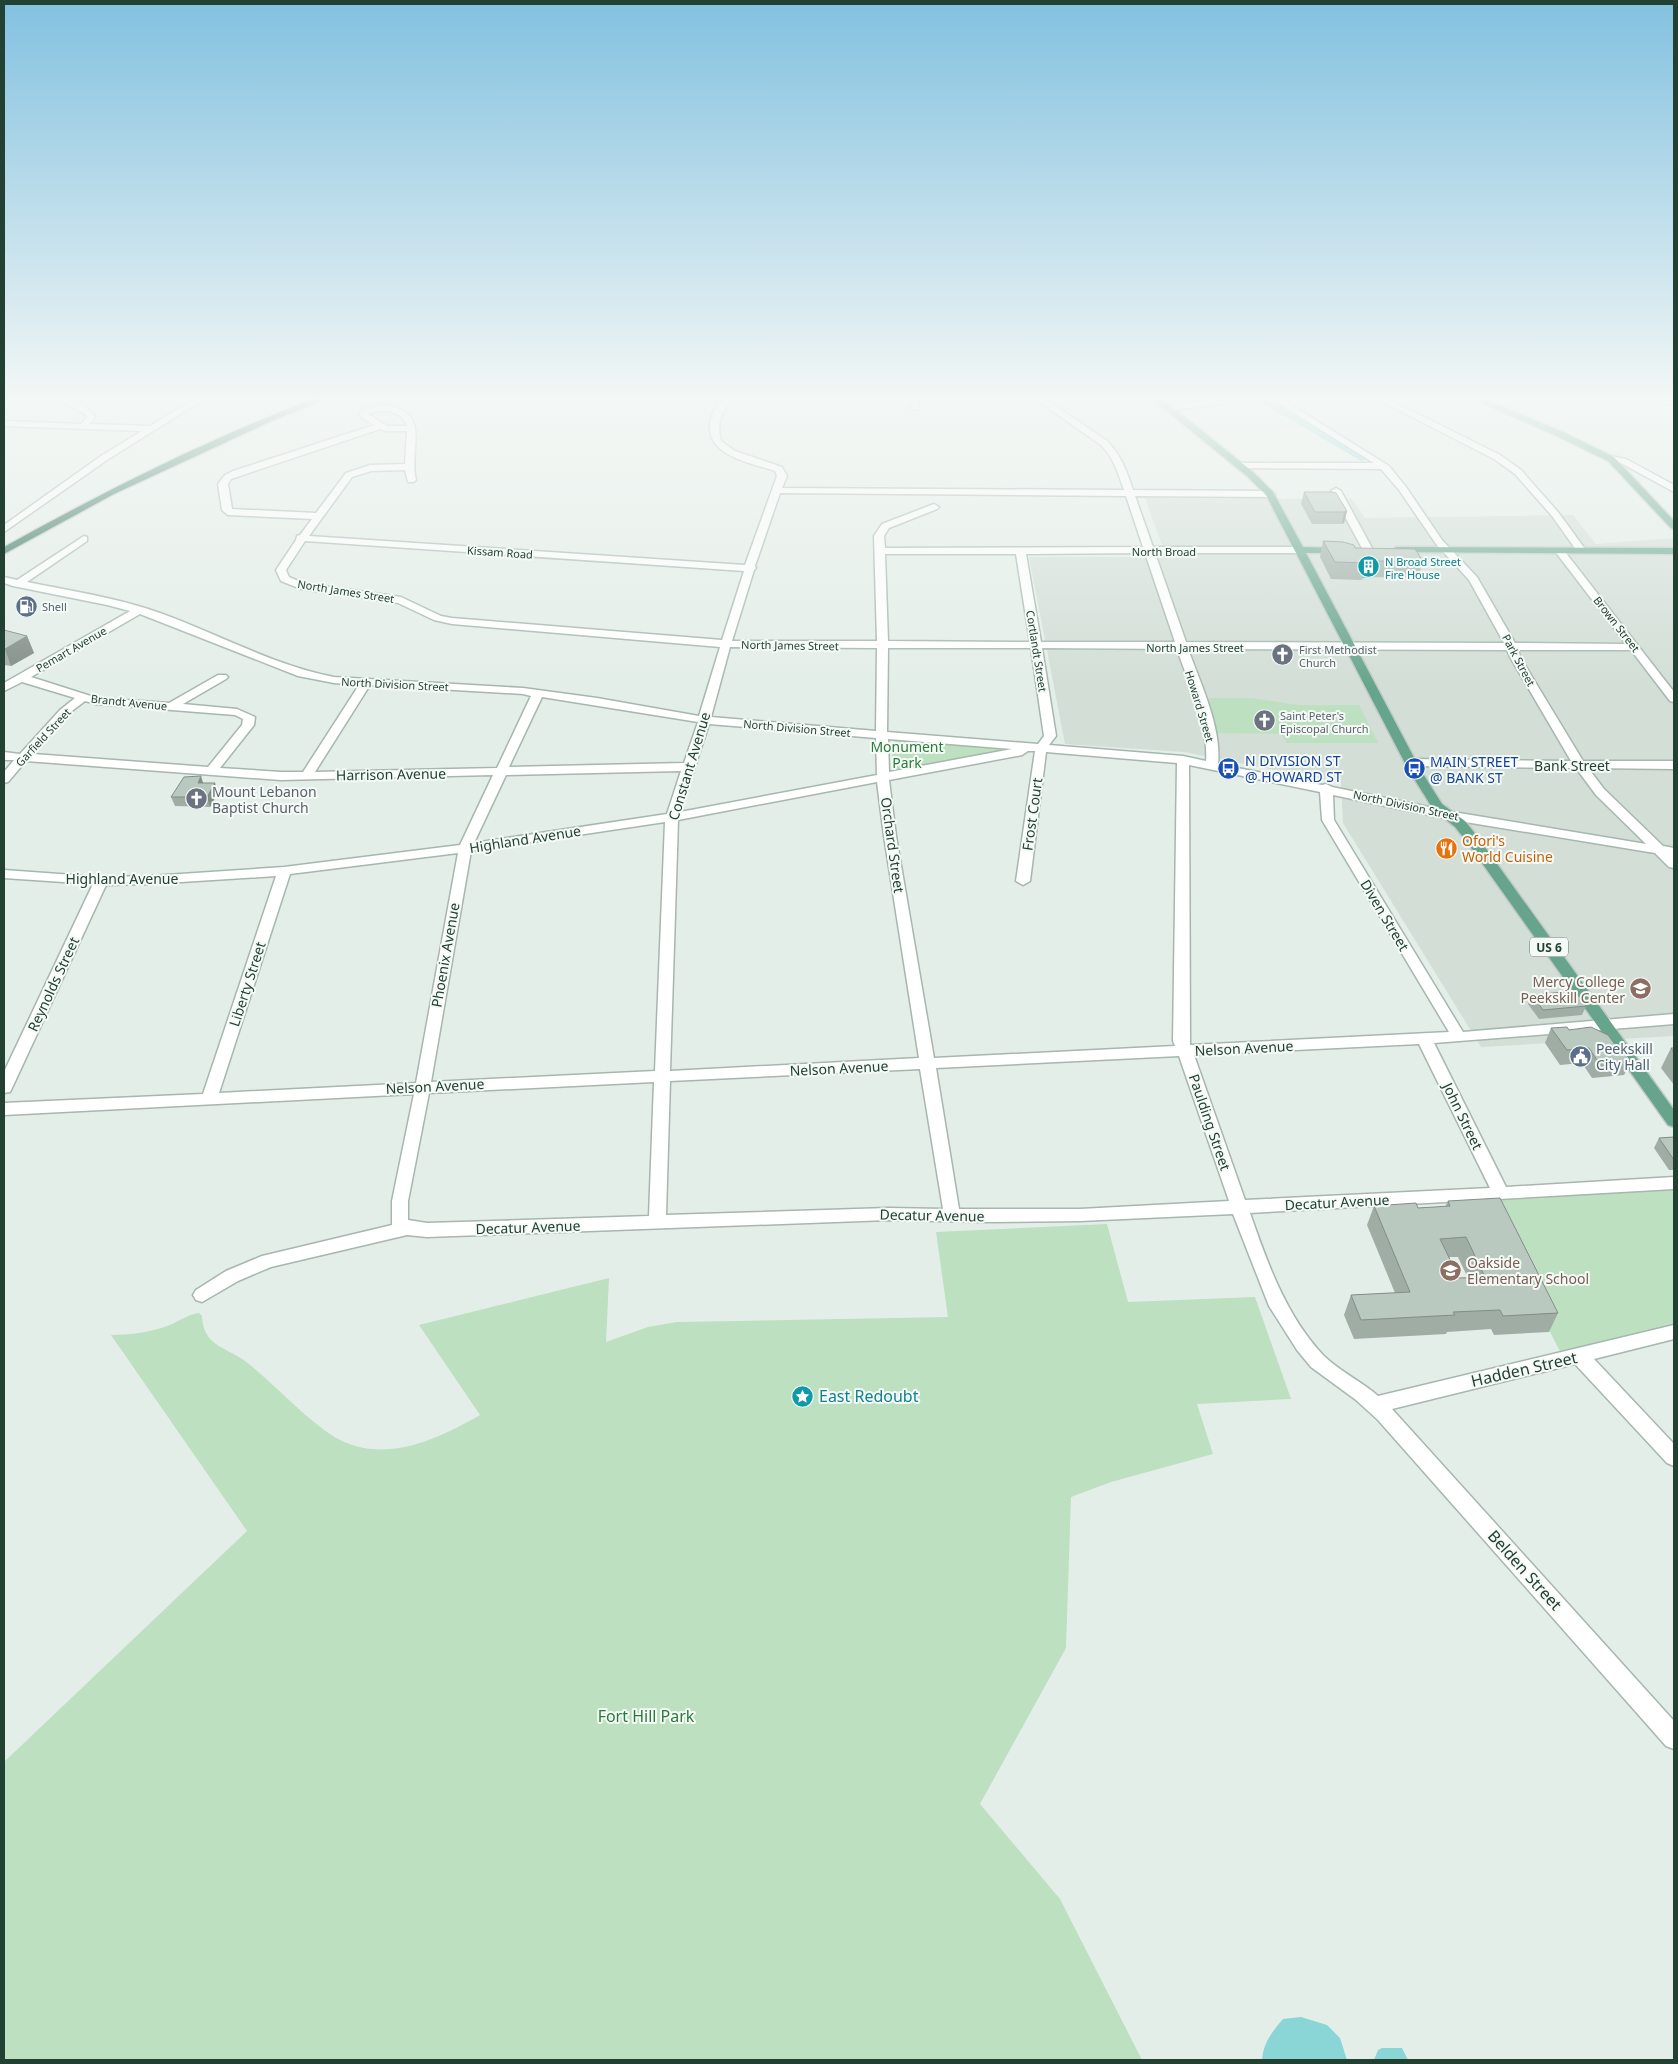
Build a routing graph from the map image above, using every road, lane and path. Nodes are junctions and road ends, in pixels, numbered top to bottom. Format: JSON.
{"nodes":[{"id":1,"x":53,"y":494,"type":"edge"},
{"id":2,"x":108,"y":494,"type":"edge"},
{"id":3,"x":224,"y":494,"type":"edge"},
{"id":4,"x":334,"y":494,"type":"edge"},
{"id":5,"x":775,"y":494,"type":"edge"},
{"id":6,"x":1129,"y":494,"type":"edge"},
{"id":7,"x":1270,"y":494,"type":"edge"},
{"id":8,"x":1338,"y":494,"type":"edge"},
{"id":9,"x":1406,"y":494,"type":"edge"},
{"id":10,"x":1538,"y":494,"type":"edge"},
{"id":11,"x":1644,"y":494,"type":"edge"},
{"id":12,"x":934,"y":507,"type":"dead end"},
{"id":13,"x":317,"y":516,"type":"junction"},
{"id":14,"x":1674,"y":526,"type":"edge"},
{"id":15,"x":4,"y":529,"type":"edge"},
{"id":16,"x":300,"y":538,"type":"junction"},
{"id":17,"x":84,"y":539,"type":"dead end"},
{"id":18,"x":1580,"y":549,"type":"junction"},
{"id":19,"x":1301,"y":550,"type":"junction"},
{"id":20,"x":1367,"y":550,"type":"junction"},
{"id":21,"x":1448,"y":550,"type":"junction"},
{"id":22,"x":1558,"y":550,"type":"junction"},
{"id":23,"x":4,"y":551,"type":"edge"},
{"id":24,"x":880,"y":551,"type":"junction"},
{"id":25,"x":1674,"y":551,"type":"edge"},
{"id":26,"x":1021,"y":552,"type":"junction"},
{"id":27,"x":1149,"y":552,"type":"junction"},
{"id":28,"x":751,"y":568,"type":"junction"},
{"id":29,"x":4,"y":580,"type":"edge"},
{"id":30,"x":17,"y":584,"type":"junction"},
{"id":31,"x":139,"y":610,"type":"junction"},
{"id":32,"x":726,"y":644,"type":"junction"},
{"id":33,"x":882,"y":646,"type":"junction"},
{"id":34,"x":1037,"y":647,"type":"junction"},
{"id":35,"x":1181,"y":647,"type":"junction"},
{"id":36,"x":1350,"y":647,"type":"junction"},
{"id":37,"x":1512,"y":647,"type":"junction"},
{"id":38,"x":1635,"y":647,"type":"junction"},
{"id":39,"x":222,"y":677,"type":"dead end"},
{"id":40,"x":20,"y":678,"type":"junction"},
{"id":41,"x":366,"y":683,"type":"junction"},
{"id":42,"x":4,"y":688,"type":"edge"},
{"id":43,"x":538,"y":693,"type":"junction"},
{"id":44,"x":83,"y":697,"type":"junction"},
{"id":45,"x":1674,"y":699,"type":"edge"},
{"id":46,"x":170,"y":707,"type":"junction"},
{"id":47,"x":704,"y":720,"type":"junction"},
{"id":48,"x":881,"y":734,"type":"junction"},
{"id":49,"x":1041,"y":748,"type":"junction"},
{"id":50,"x":4,"y":756,"type":"edge"},
{"id":51,"x":23,"y":758,"type":"junction"},
{"id":52,"x":1183,"y":760,"type":"junction"},
{"id":53,"x":1411,"y":763,"type":"junction"},
{"id":54,"x":1579,"y":764,"type":"junction"},
{"id":55,"x":1212,"y":765,"type":"junction"},
{"id":56,"x":1674,"y":765,"type":"edge"},
{"id":57,"x":688,"y":767,"type":"junction"},
{"id":58,"x":210,"y":772,"type":"junction"},
{"id":59,"x":501,"y":772,"type":"junction"},
{"id":60,"x":307,"y":776,"type":"junction"},
{"id":61,"x":883,"y":778,"type":"junction"},
{"id":62,"x":4,"y":779,"type":"edge"},
{"id":63,"x":1326,"y":788,"type":"junction"},
{"id":64,"x":1428,"y":792,"type":"junction"},
{"id":65,"x":1402,"y":805,"type":"junction"},
{"id":66,"x":1448,"y":815,"type":"junction"},
{"id":67,"x":672,"y":817,"type":"junction"},
{"id":68,"x":465,"y":848,"type":"junction"},
{"id":69,"x":1660,"y":850,"type":"junction"},
{"id":70,"x":1674,"y":852,"type":"edge"},
{"id":71,"x":1674,"y":864,"type":"edge"},
{"id":72,"x":284,"y":871,"type":"junction"},
{"id":73,"x":4,"y":874,"type":"edge"},
{"id":74,"x":102,"y":881,"type":"junction"},
{"id":75,"x":1023,"y":881,"type":"dead end"},
{"id":76,"x":1674,"y":1019,"type":"edge"},
{"id":77,"x":1605,"y":1025,"type":"junction"},
{"id":78,"x":1459,"y":1037,"type":"junction"},
{"id":79,"x":1424,"y":1039,"type":"junction"},
{"id":80,"x":1185,"y":1051,"type":"junction"},
{"id":81,"x":927,"y":1064,"type":"junction"},
{"id":82,"x":663,"y":1076,"type":"junction"},
{"id":83,"x":422,"y":1087,"type":"junction"},
{"id":84,"x":4,"y":1088,"type":"edge"},
{"id":85,"x":209,"y":1098,"type":"junction"},
{"id":86,"x":4,"y":1109,"type":"edge"},
{"id":87,"x":1674,"y":1121,"type":"edge"},
{"id":88,"x":1674,"y":1183,"type":"edge"},
{"id":89,"x":1501,"y":1194,"type":"junction"},
{"id":90,"x":1239,"y":1206,"type":"junction"},
{"id":91,"x":952,"y":1215,"type":"junction"},
{"id":92,"x":657,"y":1223,"type":"junction"},
{"id":93,"x":407,"y":1228,"type":"junction"},
{"id":94,"x":202,"y":1295,"type":"dead end"},
{"id":95,"x":1674,"y":1332,"type":"edge"},
{"id":96,"x":1579,"y":1356,"type":"junction"},
{"id":97,"x":1374,"y":1405,"type":"junction"},
{"id":98,"x":1674,"y":1457,"type":"edge"},
{"id":99,"x":1674,"y":1738,"type":"edge"}],
"edges":[{"from":1,"to":15,"type":"street"},
{"from":2,"to":23,"type":"highway"},
{"from":3,"to":13,"type":"street"},
{"from":4,"to":13,"type":"street"},
{"from":5,"to":28,"type":"street","name":"Constant Avenue"},
{"from":6,"to":27,"type":"street","name":"Howard Street"},
{"from":7,"to":19,"type":"main road","number":"US 6"},
{"from":8,"to":20,"type":"street"},
{"from":9,"to":21,"type":"street","name":"Park Street"},
{"from":10,"to":18,"type":"street"},
{"from":11,"to":14,"type":"main road"},
{"from":12,"to":24,"type":"street","name":"Orchard Street"},
{"from":13,"to":16,"type":"street"},
{"from":16,"to":28,"type":"street","name":"Kissam Road"},
{"from":16,"to":32,"type":"street","name":"North James Street"},
{"from":17,"to":30,"type":"street"},
{"from":18,"to":22,"type":"main road","name":"North Broad"},
{"from":18,"to":25,"type":"main road","name":"North Broad"},
{"from":19,"to":20,"type":"main road","name":"North Broad"},
{"from":19,"to":27,"type":"street","name":"North Broad"},
{"from":19,"to":36,"type":"main road","number":"US 6"},
{"from":20,"to":21,"type":"main road","name":"North Broad"},
{"from":21,"to":22,"type":"main road","name":"North Broad"},
{"from":21,"to":37,"type":"street","name":"Park Street"},
{"from":22,"to":38,"type":"street","name":"Brown Street"},
{"from":24,"to":26,"type":"street","name":"North Broad"},
{"from":24,"to":33,"type":"street","name":"Orchard Street"},
{"from":26,"to":27,"type":"street","name":"North Broad"},
{"from":26,"to":34,"type":"street","name":"Cortlandt Street"},
{"from":27,"to":35,"type":"street","name":"Howard Street"},
{"from":28,"to":32,"type":"street","name":"Constant Avenue"},
{"from":29,"to":30,"type":"street","name":"North Division Street"},
{"from":30,"to":31,"type":"street","name":"North Division Street"},
{"from":31,"to":40,"type":"street","name":"Pemart Avenue"},
{"from":31,"to":41,"type":"street","name":"North Division Street"},
{"from":32,"to":33,"type":"street","name":"North James Street"},
{"from":32,"to":47,"type":"street","name":"Constant Avenue"},
{"from":33,"to":34,"type":"street","name":"North James Street"},
{"from":33,"to":48,"type":"street","name":"Orchard Street"},
{"from":34,"to":35,"type":"street","name":"North James Street"},
{"from":34,"to":49,"type":"street","name":"Cortlandt Street"},
{"from":35,"to":36,"type":"street","name":"North James Street"},
{"from":35,"to":55,"type":"street","name":"Howard Street"},
{"from":36,"to":37,"type":"street","name":"North James Street"},
{"from":36,"to":53,"type":"main road","number":"US 6"},
{"from":37,"to":38,"type":"street","name":"North James Street"},
{"from":37,"to":54,"type":"street","name":"Park Street"},
{"from":38,"to":45,"type":"street","name":"Brown Street"},
{"from":39,"to":46,"type":"street"},
{"from":40,"to":42,"type":"street","name":"Pemart Avenue"},
{"from":40,"to":44,"type":"street","name":"Brandt Avenue"},
{"from":41,"to":43,"type":"street","name":"North Division Street"},
{"from":41,"to":60,"type":"street"},
{"from":43,"to":47,"type":"street","name":"North Division Street"},
{"from":43,"to":59,"type":"street","name":"Phoenix Avenue"},
{"from":44,"to":46,"type":"street","name":"Brandt Avenue"},
{"from":44,"to":51,"type":"street","name":"Garfield Street"},
{"from":46,"to":58,"type":"street","name":"Brandt Avenue"},
{"from":47,"to":48,"type":"street","name":"North Division Street"},
{"from":47,"to":57,"type":"street","name":"Constant Avenue"},
{"from":48,"to":49,"type":"street","name":"North Division Street"},
{"from":48,"to":61,"type":"street","name":"Orchard Street"},
{"from":49,"to":52,"type":"street","name":"North Division Street"},
{"from":49,"to":61,"type":"street","name":"Highland Avenue"},
{"from":49,"to":75,"type":"street","name":"Frost Court"},
{"from":50,"to":51,"type":"street","name":"Harrison Avenue"},
{"from":51,"to":58,"type":"street","name":"Harrison Avenue"},
{"from":51,"to":62,"type":"street","name":"Garfield Street"},
{"from":52,"to":55,"type":"street","name":"North Division Street"},
{"from":52,"to":80,"type":"street","name":"Paulding Street"},
{"from":53,"to":54,"type":"street","name":"Bank Street"},
{"from":53,"to":64,"type":"main road","number":"US 6"},
{"from":54,"to":56,"type":"street","name":"Bank Street"},
{"from":54,"to":69,"type":"street","name":"Park Street"},
{"from":55,"to":63,"type":"street","name":"North Division Street"},
{"from":57,"to":59,"type":"street","name":"Harrison Avenue"},
{"from":57,"to":67,"type":"street","name":"Constant Avenue"},
{"from":58,"to":60,"type":"street","name":"Harrison Avenue"},
{"from":59,"to":60,"type":"street","name":"Harrison Avenue"},
{"from":59,"to":68,"type":"street","name":"Phoenix Avenue"},
{"from":61,"to":67,"type":"street","name":"Highland Avenue"},
{"from":61,"to":81,"type":"street","name":"Orchard Street"},
{"from":63,"to":65,"type":"street","name":"North Division Street"},
{"from":63,"to":78,"type":"street","name":"Diven Street"},
{"from":64,"to":65,"type":"street"},
{"from":64,"to":66,"type":"main road","number":"US 6"},
{"from":65,"to":66,"type":"street","name":"North Division Street"},
{"from":66,"to":69,"type":"street","name":"North Division Street"},
{"from":66,"to":77,"type":"main road","number":"US 6"},
{"from":67,"to":68,"type":"street","name":"Highland Avenue"},
{"from":67,"to":82,"type":"street","name":"Constant Avenue"},
{"from":68,"to":72,"type":"street","name":"Highland Avenue"},
{"from":68,"to":83,"type":"street","name":"Phoenix Avenue"},
{"from":69,"to":70,"type":"street","name":"North Division Street"},
{"from":69,"to":71,"type":"street","name":"Park Street"},
{"from":72,"to":74,"type":"street","name":"Highland Avenue"},
{"from":72,"to":85,"type":"street","name":"Liberty Street"},
{"from":73,"to":74,"type":"street","name":"Highland Avenue"},
{"from":74,"to":84,"type":"street","name":"Reynolds Street"},
{"from":76,"to":77,"type":"street","name":"Nelson Avenue"},
{"from":77,"to":78,"type":"street","name":"Nelson Avenue"},
{"from":77,"to":87,"type":"main road","number":"US 6"},
{"from":78,"to":79,"type":"street","name":"Nelson Avenue"},
{"from":79,"to":80,"type":"street","name":"Nelson Avenue"},
{"from":79,"to":89,"type":"street","name":"John Street"},
{"from":80,"to":81,"type":"street","name":"Nelson Avenue"},
{"from":80,"to":90,"type":"street","name":"Paulding Street"},
{"from":81,"to":82,"type":"street","name":"Nelson Avenue"},
{"from":81,"to":91,"type":"street","name":"Orchard Street"},
{"from":82,"to":83,"type":"street","name":"Nelson Avenue"},
{"from":82,"to":92,"type":"street","name":"Constant Avenue"},
{"from":83,"to":85,"type":"street","name":"Nelson Avenue"},
{"from":83,"to":93,"type":"street","name":"Phoenix Avenue"},
{"from":85,"to":86,"type":"street","name":"Nelson Avenue"},
{"from":88,"to":89,"type":"street","name":"Decatur Avenue"},
{"from":89,"to":90,"type":"street","name":"Decatur Avenue"},
{"from":90,"to":91,"type":"street","name":"Decatur Avenue"},
{"from":90,"to":97,"type":"street","name":"Paulding Street"},
{"from":91,"to":92,"type":"street","name":"Decatur Avenue"},
{"from":92,"to":93,"type":"street","name":"Decatur Avenue"},
{"from":93,"to":94,"type":"street","name":"Decatur Avenue"},
{"from":95,"to":96,"type":"street","name":"Hadden Street"},
{"from":96,"to":97,"type":"street","name":"Hadden Street"},
{"from":96,"to":98,"type":"street"},
{"from":97,"to":99,"type":"street","name":"Belden Street"}]}
